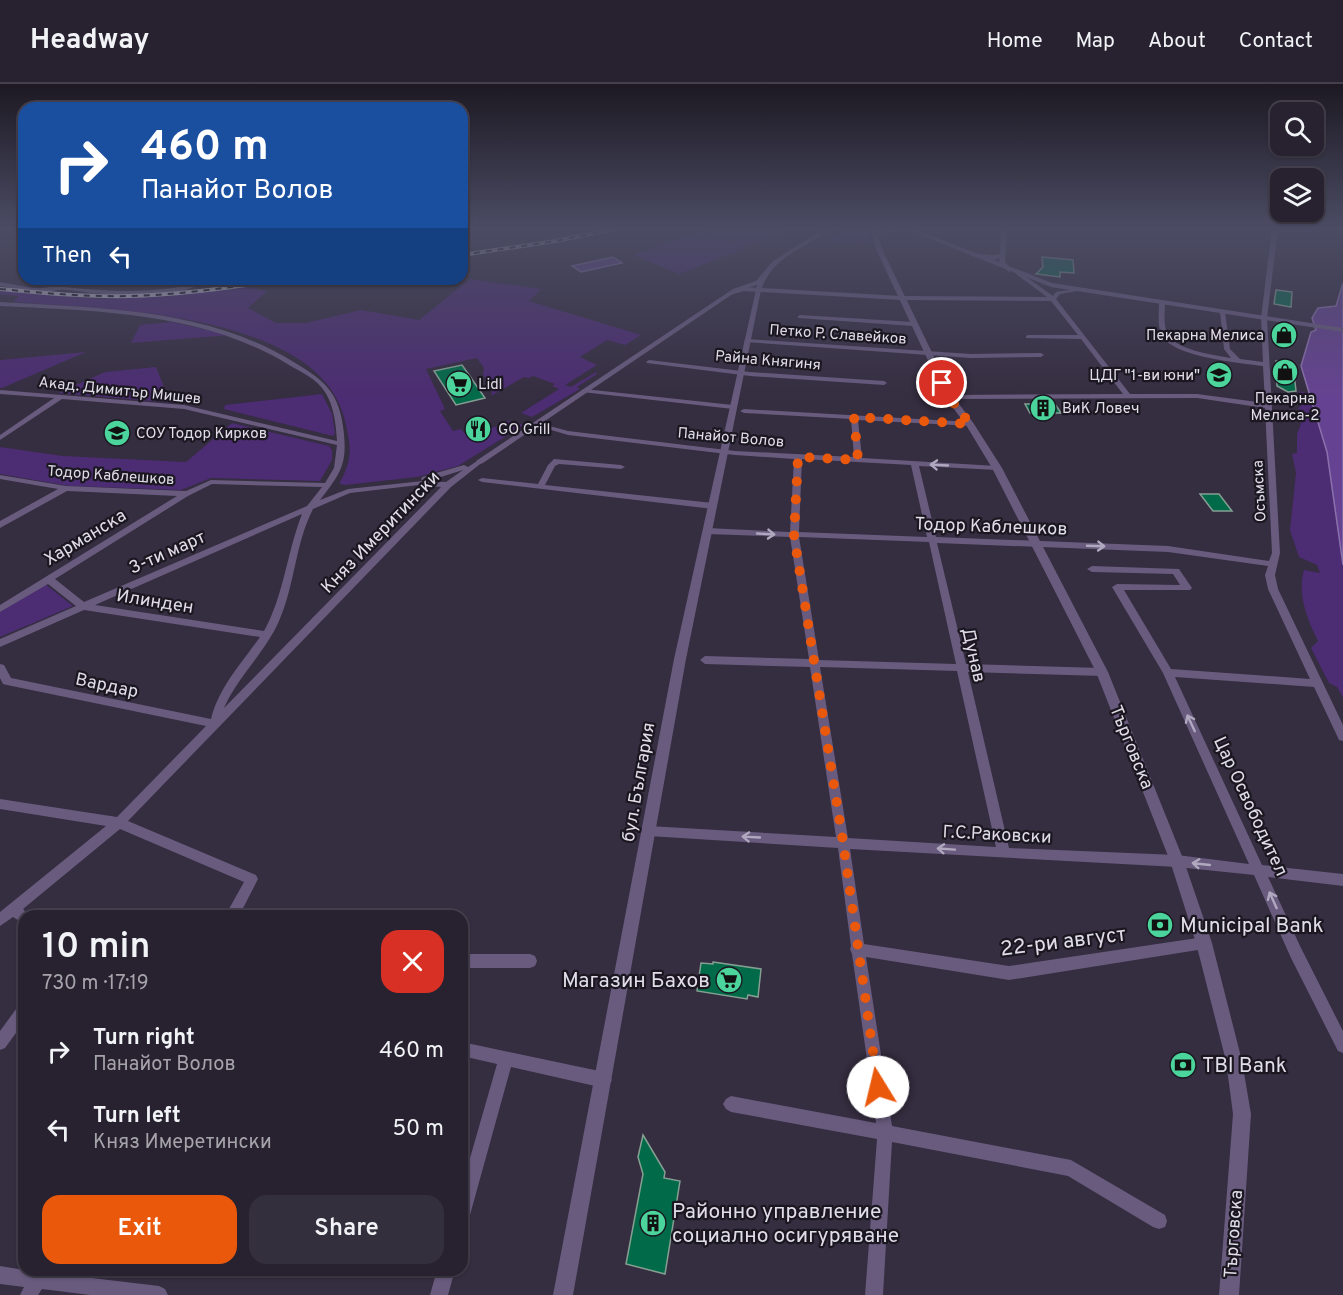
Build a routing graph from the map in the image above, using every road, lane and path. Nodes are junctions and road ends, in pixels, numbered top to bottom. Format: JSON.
{"nodes":[{"id":1,"x":3,"y":285,"type":"edge"},
{"id":2,"x":64,"y":285,"type":"edge"},
{"id":3,"x":198,"y":285,"type":"edge"},
{"id":4,"x":742,"y":285,"type":"edge"},
{"id":5,"x":753,"y":285,"type":"edge"},
{"id":6,"x":760,"y":285,"type":"edge"},
{"id":7,"x":896,"y":285,"type":"edge"},
{"id":8,"x":1035,"y":285,"type":"edge"},
{"id":9,"x":1051,"y":285,"type":"junction"},
{"id":10,"x":1268,"y":285,"type":"edge"},
{"id":11,"x":60,"y":288,"type":"junction"},
{"id":12,"x":758,"y":290,"type":"junction"},
{"id":13,"x":1075,"y":290,"type":"junction"},
{"id":14,"x":1045,"y":291,"type":"junction"},
{"id":15,"x":731,"y":292,"type":"junction"},
{"id":16,"x":1054,"y":297,"type":"junction"},
{"id":17,"x":901,"y":298,"type":"junction"},
{"id":18,"x":1162,"y":303,"type":"junction"},
{"id":19,"x":0,"y":304,"type":"edge"},
{"id":20,"x":68,"y":309,"type":"junction"},
{"id":21,"x":28,"y":312,"type":"dead end"},
{"id":22,"x":1224,"y":312,"type":"junction"},
{"id":23,"x":800,"y":316,"type":"dead end"},
{"id":24,"x":1264,"y":318,"type":"junction"},
{"id":25,"x":913,"y":324,"type":"junction"},
{"id":26,"x":1343,"y":330,"type":"edge"},
{"id":27,"x":1081,"y":337,"type":"junction"},
{"id":28,"x":747,"y":341,"type":"junction"},
{"id":29,"x":927,"y":353,"type":"junction"},
{"id":30,"x":1237,"y":360,"type":"junction"},
{"id":31,"x":649,"y":362,"type":"dead end"},
{"id":32,"x":1267,"y":365,"type":"junction"},
{"id":33,"x":740,"y":373,"type":"junction"},
{"id":34,"x":884,"y":383,"type":"dead end"},
{"id":35,"x":584,"y":391,"type":"junction"},
{"id":36,"x":0,"y":392,"type":"edge"},
{"id":37,"x":1128,"y":396,"type":"junction"},
{"id":38,"x":949,"y":397,"type":"junction"},
{"id":39,"x":59,"y":398,"type":"junction"},
{"id":40,"x":1269,"y":406,"type":"junction"},
{"id":41,"x":733,"y":408,"type":"junction"},
{"id":42,"x":744,"y":411,"type":"dead end"},
{"id":43,"x":854,"y":417,"type":"junction"},
{"id":44,"x":535,"y":424,"type":"junction"},
{"id":45,"x":970,"y":424,"type":"junction"},
{"id":46,"x":0,"y":438,"type":"edge"},
{"id":47,"x":341,"y":444,"type":"junction"},
{"id":48,"x":724,"y":452,"type":"junction"},
{"id":49,"x":798,"y":457,"type":"junction"},
{"id":50,"x":858,"y":460,"type":"junction"},
{"id":51,"x":480,"y":461,"type":"junction"},
{"id":52,"x":915,"y":464,"type":"junction"},
{"id":53,"x":621,"y":467,"type":"dead end"},
{"id":54,"x":997,"y":468,"type":"junction"},
{"id":55,"x":0,"y":477,"type":"edge"},
{"id":56,"x":482,"y":480,"type":"dead end"},
{"id":57,"x":404,"y":484,"type":"junction"},
{"id":58,"x":327,"y":485,"type":"junction"},
{"id":59,"x":448,"y":485,"type":"junction"},
{"id":60,"x":540,"y":487,"type":"junction"},
{"id":61,"x":66,"y":488,"type":"junction"},
{"id":62,"x":348,"y":491,"type":"junction"},
{"id":63,"x":320,"y":493,"type":"junction"},
{"id":64,"x":187,"y":494,"type":"junction"},
{"id":65,"x":713,"y":506,"type":"junction"},
{"id":66,"x":310,"y":507,"type":"junction"},
{"id":67,"x":0,"y":525,"type":"edge"},
{"id":68,"x":707,"y":531,"type":"junction"},
{"id":69,"x":794,"y":536,"type":"junction"},
{"id":70,"x":932,"y":541,"type":"junction"},
{"id":71,"x":1037,"y":544,"type":"junction"},
{"id":72,"x":1273,"y":564,"type":"junction"},
{"id":73,"x":1092,"y":569,"type":"dead end"},
{"id":74,"x":48,"y":579,"type":"junction"},
{"id":75,"x":84,"y":607,"type":"junction"},
{"id":76,"x":0,"y":609,"type":"edge"},
{"id":77,"x":266,"y":635,"type":"junction"},
{"id":78,"x":0,"y":643,"type":"edge"},
{"id":79,"x":705,"y":660,"type":"dead end"},
{"id":80,"x":814,"y":664,"type":"junction"},
{"id":81,"x":0,"y":668,"type":"edge"},
{"id":82,"x":960,"y":668,"type":"junction"},
{"id":83,"x":1102,"y":672,"type":"junction"},
{"id":84,"x":1168,"y":673,"type":"junction"},
{"id":85,"x":1317,"y":682,"type":"junction"},
{"id":86,"x":3,"y":684,"type":"edge"},
{"id":87,"x":215,"y":724,"type":"junction"},
{"id":88,"x":1343,"y":737,"type":"edge"},
{"id":89,"x":0,"y":804,"type":"edge"},
{"id":90,"x":119,"y":823,"type":"junction"},
{"id":91,"x":649,"y":831,"type":"junction"},
{"id":92,"x":843,"y":842,"type":"junction"},
{"id":93,"x":1004,"y":853,"type":"junction"},
{"id":94,"x":1177,"y":861,"type":"junction"},
{"id":95,"x":1260,"y":870,"type":"junction"},
{"id":96,"x":1343,"y":880,"type":"edge"},
{"id":97,"x":23,"y":910,"type":"edge"},
{"id":98,"x":235,"y":910,"type":"edge"},
{"id":99,"x":18,"y":914,"type":"edge"},
{"id":100,"x":0,"y":920,"type":"edge"},
{"id":101,"x":1204,"y":943,"type":"junction"},
{"id":102,"x":857,"y":949,"type":"junction"},
{"id":103,"x":468,"y":961,"type":"edge"},
{"id":104,"x":530,"y":962,"type":"dead end"},
{"id":105,"x":18,"y":1018,"type":"edge"},
{"id":106,"x":0,"y":1043,"type":"edge"},
{"id":107,"x":1343,"y":1046,"type":"edge"},
{"id":108,"x":468,"y":1050,"type":"edge"},
{"id":109,"x":506,"y":1059,"type":"junction"},
{"id":110,"x":603,"y":1080,"type":"junction"},
{"id":111,"x":731,"y":1104,"type":"dead end"},
{"id":112,"x":885,"y":1133,"type":"junction"},
{"id":113,"x":468,"y":1194,"type":"edge"},
{"id":114,"x":1159,"y":1221,"type":"dead end"},
{"id":115,"x":0,"y":1275,"type":"edge"},
{"id":116,"x":444,"y":1276,"type":"edge"},
{"id":117,"x":36,"y":1282,"type":"edge"},
{"id":118,"x":159,"y":1295,"type":"edge"},
{"id":119,"x":439,"y":1295,"type":"edge"},
{"id":120,"x":562,"y":1295,"type":"edge"},
{"id":121,"x":874,"y":1295,"type":"edge"},
{"id":122,"x":1229,"y":1295,"type":"edge"}],
"edges":[{"from":1,"to":11,"type":"street"},
{"from":2,"to":11,"type":"street"},
{"from":3,"to":11,"type":"street"},
{"from":4,"to":15,"type":"street"},
{"from":5,"to":15,"type":"street","name":"Княз Имеритински"},
{"from":6,"to":12,"type":"street","name":"бул. България"},
{"from":7,"to":17,"type":"street","name":"Търговска"},
{"from":8,"to":14,"type":"street"},
{"from":9,"to":13,"type":"street"},
{"from":9,"to":14,"type":"street"},
{"from":9,"to":16,"type":"street"},
{"from":10,"to":24,"type":"street","name":"Осъмска"},
{"from":12,"to":15,"type":"street"},
{"from":12,"to":17,"type":"street"},
{"from":12,"to":28,"type":"street","name":"бул. България"},
{"from":13,"to":16,"type":"street"},
{"from":13,"to":18,"type":"street"},
{"from":14,"to":16,"type":"street"},
{"from":15,"to":35,"type":"street","name":"Княз Имеритински"},
{"from":16,"to":17,"type":"street"},
{"from":16,"to":27,"type":"street"},
{"from":17,"to":25,"type":"street","name":"Търговска"},
{"from":18,"to":22,"type":"street"},
{"from":18,"to":30,"type":"street"},
{"from":19,"to":20,"type":"street"},
{"from":20,"to":21,"type":"street"},
{"from":20,"to":47,"type":"street"},
{"from":22,"to":24,"type":"street"},
{"from":22,"to":30,"type":"street"},
{"from":23,"to":25,"type":"street"},
{"from":24,"to":26,"type":"street"},
{"from":24,"to":32,"type":"street","name":"Осъмска"},
{"from":25,"to":29,"type":"street","name":"Търговска"},
{"from":27,"to":29,"type":"street","name":"Петко Р. Славейков"},
{"from":27,"to":37,"type":"street"},
{"from":28,"to":29,"type":"street","name":"Петко Р. Славейков"},
{"from":28,"to":33,"type":"street","name":"бул. България"},
{"from":29,"to":38,"type":"street","name":"Търговска"},
{"from":30,"to":32,"type":"street"},
{"from":31,"to":33,"type":"street","name":"Райна Княгиня"},
{"from":32,"to":40,"type":"street","name":"Осъмска"},
{"from":33,"to":34,"type":"street","name":"Райна Княгиня"},
{"from":33,"to":41,"type":"street","name":"бул. България"},
{"from":35,"to":41,"type":"street"},
{"from":35,"to":44,"type":"street","name":"Княз Имеритински"},
{"from":36,"to":39,"type":"street","name":"Акад. Димитър Мишев"},
{"from":37,"to":38,"type":"street"},
{"from":37,"to":40,"type":"street"},
{"from":38,"to":45,"type":"street","name":"Търговска"},
{"from":39,"to":46,"type":"street"},
{"from":39,"to":47,"type":"street","name":"Акад. Димитър Мишев"},
{"from":40,"to":72,"type":"street","name":"Осъмска"},
{"from":41,"to":48,"type":"street","name":"бул. България"},
{"from":42,"to":43,"type":"street"},
{"from":43,"to":45,"type":"street"},
{"from":43,"to":50,"type":"street"},
{"from":44,"to":48,"type":"street","name":"Панайот Волов"},
{"from":44,"to":51,"type":"street","name":"Княз Имеритински"},
{"from":45,"to":54,"type":"street","name":"Търговска"},
{"from":47,"to":58,"type":"street"},
{"from":48,"to":49,"type":"street","name":"Панайот Волов"},
{"from":48,"to":65,"type":"street","name":"бул. България"},
{"from":49,"to":50,"type":"street","name":"Панайот Волов"},
{"from":49,"to":69,"type":"street"},
{"from":50,"to":52,"type":"street","name":"Панайот Волов"},
{"from":51,"to":57,"type":"street"},
{"from":51,"to":59,"type":"street","name":"Княз Имеритински"},
{"from":54,"to":52,"type":"street","name":"Панайот Волов","one_way":true},
{"from":52,"to":70,"type":"street","name":"Дунав"},
{"from":53,"to":60,"type":"street"},
{"from":54,"to":71,"type":"street","name":"Търговска"},
{"from":55,"to":61,"type":"street","name":"Тодор Каблешков"},
{"from":56,"to":60,"type":"street"},
{"from":57,"to":59,"type":"street"},
{"from":57,"to":62,"type":"street","name":"3-ти март"},
{"from":58,"to":63,"type":"street"},
{"from":58,"to":64,"type":"street","name":"Тодор Каблешков"},
{"from":59,"to":87,"type":"street","name":"Княз Имеритински"},
{"from":60,"to":65,"type":"street"},
{"from":61,"to":64,"type":"street","name":"Тодор Каблешков"},
{"from":61,"to":67,"type":"street"},
{"from":62,"to":63,"type":"street","name":"3-ти март"},
{"from":62,"to":66,"type":"street","name":"3-ти март"},
{"from":63,"to":66,"type":"street"},
{"from":64,"to":74,"type":"street","name":"Харманска"},
{"from":65,"to":68,"type":"street","name":"бул. България"},
{"from":66,"to":75,"type":"street","name":"3-ти март"},
{"from":66,"to":77,"type":"street"},
{"from":68,"to":69,"type":"street","name":"Тодор Каблешков","one_way":true},
{"from":68,"to":91,"type":"street","name":"бул. България"},
{"from":69,"to":70,"type":"street","name":"Тодор Каблешков"},
{"from":69,"to":80,"type":"street"},
{"from":70,"to":71,"type":"street","name":"Тодор Каблешков"},
{"from":70,"to":82,"type":"street","name":"Дунав"},
{"from":71,"to":72,"type":"street","name":"Тодор Каблешков","one_way":true},
{"from":71,"to":83,"type":"street","name":"Търговска"},
{"from":72,"to":85,"type":"street","name":"Осъмска"},
{"from":73,"to":84,"type":"street","name":"Цар Освободител"},
{"from":74,"to":75,"type":"street","name":"Илинден"},
{"from":74,"to":76,"type":"street","name":"Харманска"},
{"from":75,"to":77,"type":"street","name":"Илинден"},
{"from":75,"to":78,"type":"street","name":"3-ти март"},
{"from":77,"to":87,"type":"street"},
{"from":79,"to":80,"type":"street"},
{"from":80,"to":82,"type":"street"},
{"from":80,"to":92,"type":"street"},
{"from":81,"to":86,"type":"street","name":"Вардар"},
{"from":82,"to":83,"type":"street"},
{"from":82,"to":93,"type":"street","name":"Дунав"},
{"from":83,"to":94,"type":"street","name":"Търговска"},
{"from":84,"to":85,"type":"street"},
{"from":95,"to":84,"type":"street","name":"Цар Освободител","one_way":true},
{"from":85,"to":88,"type":"street","name":"Осъмска"},
{"from":86,"to":87,"type":"street","name":"Вардар"},
{"from":87,"to":90,"type":"street","name":"Княз Имеритински"},
{"from":89,"to":90,"type":"street"},
{"from":90,"to":97,"type":"street","name":"Княз Имеритински"},
{"from":90,"to":98,"type":"street"},
{"from":92,"to":91,"type":"street","name":"Г.С.Раковски","one_way":true},
{"from":91,"to":110,"type":"street","name":"бул. България"},
{"from":93,"to":92,"type":"street","name":"Г.С.Раковски","one_way":true},
{"from":92,"to":102,"type":"street"},
{"from":93,"to":94,"type":"street","name":"Г.С.Раковски"},
{"from":95,"to":94,"type":"street","name":"Г.С.Раковски","one_way":true},
{"from":94,"to":101,"type":"street","name":"Търговска"},
{"from":95,"to":96,"type":"street","name":"Г.С.Раковски"},
{"from":107,"to":95,"type":"street","name":"Цар Освободител","one_way":true},
{"from":99,"to":100,"type":"street","name":"Княз Имеритински"},
{"from":101,"to":102,"type":"street","name":"22-ри август"},
{"from":101,"to":122,"type":"street","name":"Търговска"},
{"from":102,"to":112,"type":"street"},
{"from":103,"to":104,"type":"street"},
{"from":105,"to":106,"type":"street"},
{"from":108,"to":109,"type":"street"},
{"from":109,"to":110,"type":"street"},
{"from":109,"to":113,"type":"street"},
{"from":110,"to":120,"type":"street","name":"бул. България"},
{"from":111,"to":112,"type":"street"},
{"from":112,"to":114,"type":"street"},
{"from":112,"to":121,"type":"street"},
{"from":115,"to":117,"type":"street"},
{"from":116,"to":119,"type":"street"},
{"from":117,"to":118,"type":"street"}]}
